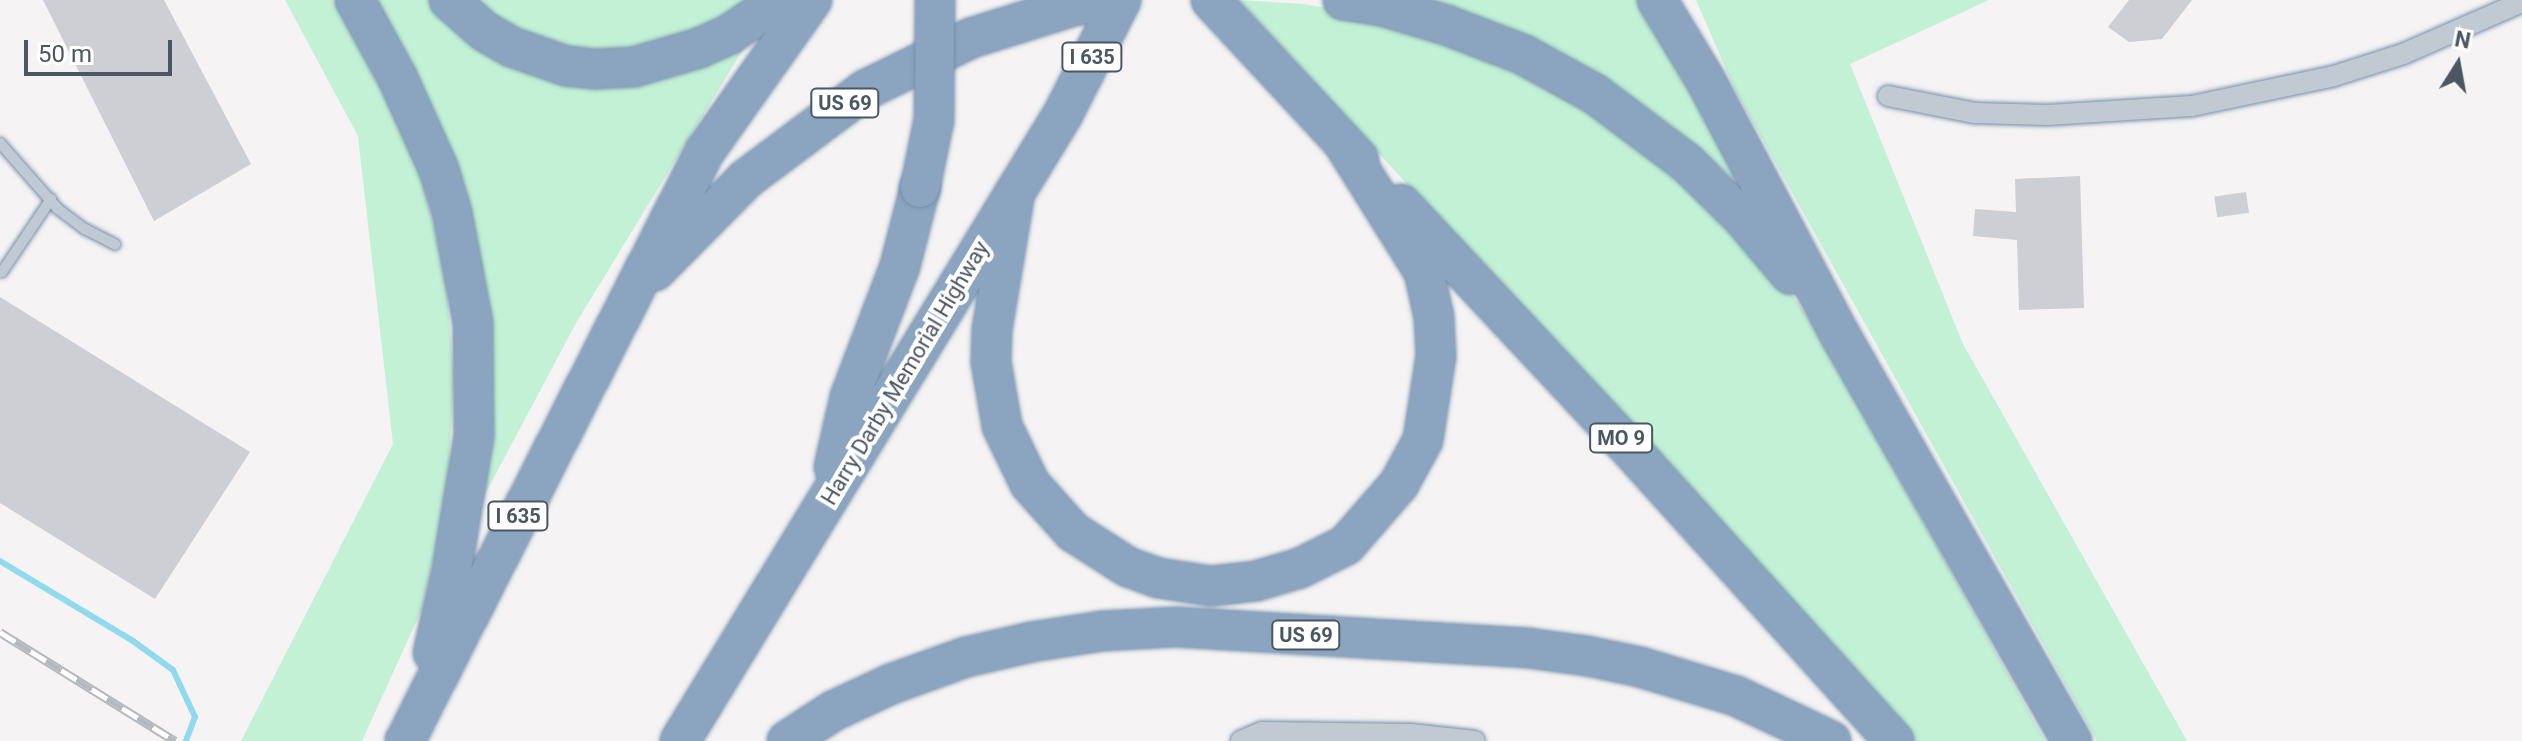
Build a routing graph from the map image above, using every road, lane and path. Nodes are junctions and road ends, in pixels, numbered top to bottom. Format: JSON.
{"nodes":[{"id":1,"x":355,"y":0,"type":"edge"},
{"id":2,"x":449,"y":0,"type":"edge"},
{"id":3,"x":780,"y":0,"type":"edge"},
{"id":4,"x":812,"y":0,"type":"edge"},
{"id":5,"x":935,"y":0,"type":"edge"},
{"id":6,"x":1109,"y":0,"type":"edge"},
{"id":7,"x":1121,"y":0,"type":"edge"},
{"id":8,"x":1211,"y":0,"type":"edge"},
{"id":9,"x":1343,"y":0,"type":"edge"},
{"id":10,"x":1657,"y":0,"type":"edge"},
{"id":11,"x":1679,"y":0,"type":"edge"},
{"id":12,"x":2522,"y":2,"type":"edge"},
{"id":13,"x":1706,"y":81,"type":"junction"},
{"id":14,"x":1888,"y":96,"type":"dead end"},
{"id":15,"x":1342,"y":141,"type":"junction"},
{"id":16,"x":1,"y":148,"type":"edge"},
{"id":17,"x":1015,"y":192,"type":"junction"},
{"id":18,"x":51,"y":199,"type":"junction"},
{"id":19,"x":115,"y":244,"type":"dead end"},
{"id":20,"x":2,"y":272,"type":"dead end"},
{"id":21,"x":632,"y":292,"type":"junction"},
{"id":22,"x":1840,"y":335,"type":"junction"},
{"id":23,"x":826,"y":501,"type":"junction"},
{"id":24,"x":421,"y":707,"type":"junction"},
{"id":25,"x":405,"y":741,"type":"edge"},
{"id":26,"x":680,"y":741,"type":"edge"},
{"id":27,"x":787,"y":741,"type":"edge"},
{"id":28,"x":1241,"y":741,"type":"edge"},
{"id":29,"x":1475,"y":741,"type":"edge"},
{"id":30,"x":1831,"y":741,"type":"edge"},
{"id":31,"x":1894,"y":741,"type":"edge"},
{"id":32,"x":2072,"y":741,"type":"edge"}],
"edges":[{"from":1,"to":24,"type":"highway"},
{"from":2,"to":3,"type":"highway"},
{"from":4,"to":21,"type":"highway","number":"I 635"},
{"from":5,"to":23,"type":"highway","bridge":true},
{"from":6,"to":21,"type":"highway","number":"US 69"},
{"from":7,"to":17,"type":"highway","name":"Harry Darby Memorial Highway","number":"I 635"},
{"from":8,"to":15,"type":"highway","number":"MO 9"},
{"from":9,"to":22,"type":"highway"},
{"from":10,"to":13,"type":"highway"},
{"from":11,"to":13,"type":"highway"},
{"from":12,"to":14,"type":"street"},
{"from":13,"to":22,"type":"highway"},
{"from":15,"to":17,"type":"highway"},
{"from":15,"to":31,"type":"highway","number":"MO 9"},
{"from":16,"to":18,"type":"lane"},
{"from":17,"to":23,"type":"highway","name":"Harry Darby Memorial Highway","number":"I 635"},
{"from":18,"to":19,"type":"lane"},
{"from":18,"to":20,"type":"lane"},
{"from":21,"to":24,"type":"highway","number":"I 635"},
{"from":22,"to":32,"type":"highway"},
{"from":23,"to":26,"type":"highway","name":"Harry Darby Memorial Highway","number":"I 635"},
{"from":24,"to":25,"type":"highway","number":"I 635"},
{"from":27,"to":30,"type":"highway","number":"US 69"},
{"from":28,"to":29,"type":"street"}]}
